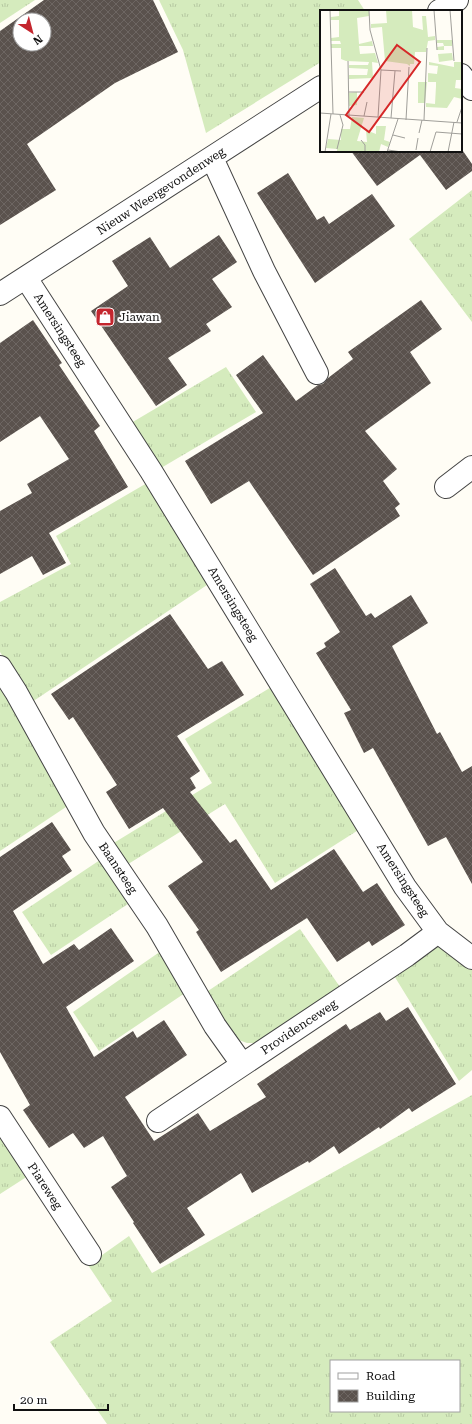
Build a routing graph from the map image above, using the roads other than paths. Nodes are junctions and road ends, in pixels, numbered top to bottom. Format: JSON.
{"nodes":[{"id":1,"x":457,"y":0,"type":"edge"},
{"id":2,"x":441,"y":10,"type":"edge"},
{"id":3,"x":462,"y":76,"type":"edge"},
{"id":4,"x":320,"y":88,"type":"edge"},
{"id":5,"x":472,"y":89,"type":"edge"},
{"id":6,"x":212,"y":158,"type":"junction"},
{"id":7,"x":26,"y":278,"type":"junction"},
{"id":8,"x":0,"y":294,"type":"edge"},
{"id":9,"x":318,"y":373,"type":"dead end"},
{"id":10,"x":472,"y":467,"type":"edge"},
{"id":11,"x":446,"y":487,"type":"dead end"},
{"id":12,"x":0,"y":667,"type":"edge"},
{"id":13,"x":438,"y":932,"type":"junction"},
{"id":14,"x":472,"y":958,"type":"edge"},
{"id":15,"x":242,"y":1064,"type":"junction"},
{"id":16,"x":0,"y":1117,"type":"edge"},
{"id":17,"x":158,"y":1121,"type":"dead end"},
{"id":18,"x":90,"y":1254,"type":"dead end"}],
"edges":[{"from":1,"to":2,"type":"street"},
{"from":3,"to":5,"type":"street"},
{"from":4,"to":6,"type":"street","name":"Nieuw Weergevondenweg"},
{"from":6,"to":7,"type":"street","name":"Nieuw Weergevondenweg"},
{"from":6,"to":9,"type":"street"},
{"from":7,"to":8,"type":"street","name":"Nieuw Weergevondenweg"},
{"from":7,"to":13,"type":"street","name":"Amersingsteeg"},
{"from":10,"to":11,"type":"street"},
{"from":12,"to":15,"type":"street","name":"Baansteeg"},
{"from":13,"to":14,"type":"street","name":"Amersingsteeg"},
{"from":13,"to":15,"type":"street","name":"Providenceweg"},
{"from":15,"to":17,"type":"street","name":"Providenceweg"},
{"from":16,"to":18,"type":"street","name":"Piareweg"}]}
